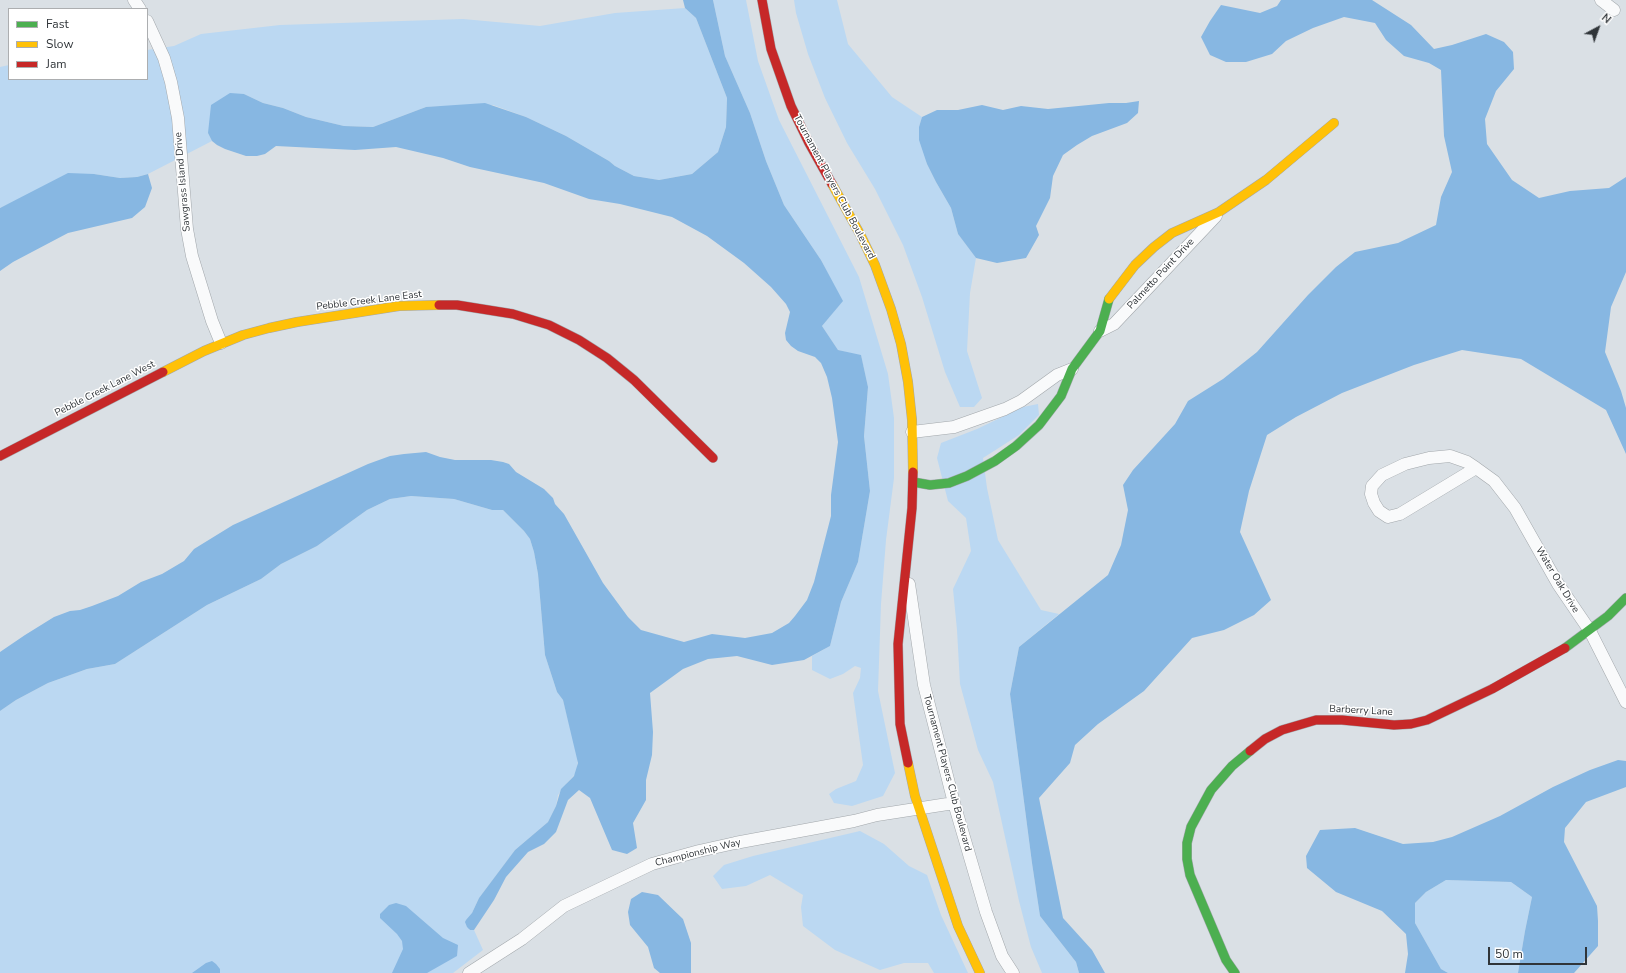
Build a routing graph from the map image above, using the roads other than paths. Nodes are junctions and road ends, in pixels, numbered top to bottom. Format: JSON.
{"nodes":[{"id":1,"x":762,"y":0,"type":"edge"},
{"id":2,"x":1601,"y":0,"type":"edge"},
{"id":3,"x":1614,"y":10,"type":"dead end"},
{"id":4,"x":148,"y":24,"type":"edge"},
{"id":5,"x":1334,"y":124,"type":"dead end"},
{"id":6,"x":1219,"y":212,"type":"junction"},
{"id":7,"x":1100,"y":331,"type":"junction"},
{"id":8,"x":221,"y":343,"type":"junction"},
{"id":9,"x":1072,"y":369,"type":"junction"},
{"id":10,"x":912,"y":432,"type":"junction"},
{"id":11,"x":0,"y":456,"type":"edge"},
{"id":12,"x":713,"y":458,"type":"dead end"},
{"id":13,"x":1476,"y":468,"type":"junction"},
{"id":14,"x":913,"y":482,"type":"junction"},
{"id":15,"x":907,"y":565,"type":"junction"},
{"id":16,"x":1626,"y":598,"type":"edge"},
{"id":17,"x":1590,"y":631,"type":"junction"},
{"id":18,"x":1626,"y":702,"type":"edge"},
{"id":19,"x":954,"y":803,"type":"junction"},
{"id":20,"x":920,"y":808,"type":"junction"},
{"id":21,"x":469,"y":973,"type":"edge"},
{"id":22,"x":980,"y":973,"type":"edge"},
{"id":23,"x":1013,"y":973,"type":"edge"},
{"id":24,"x":1235,"y":973,"type":"edge"}],
"edges":[{"from":1,"to":10,"type":"street","name":"Tournament Players Club Boulevard"},
{"from":2,"to":3,"type":"street"},
{"from":4,"to":8,"type":"street","name":"Sawgrass Island Drive"},
{"from":5,"to":6,"type":"street","name":"Palmetto Point Drive"},
{"from":6,"to":7,"type":"street","name":"Palmetto Point Drive"},
{"from":6,"to":7,"type":"street","name":"Palmetto Point Drive"},
{"from":7,"to":9,"type":"street","name":"Palmetto Point Drive"},
{"from":8,"to":11,"type":"street","name":"Pebble Creek Lane West"},
{"from":8,"to":12,"type":"street","name":"Pebble Creek Lane East"},
{"from":9,"to":10,"type":"street","name":"Palmetto Point Drive"},
{"from":9,"to":14,"type":"street","name":"Palmetto Point Drive"},
{"from":10,"to":14,"type":"street","name":"Tournament Players Club Boulevard"},
{"from":13,"to":13,"type":"street","name":"Water Oak Drive"},
{"from":13,"to":17,"type":"street","name":"Water Oak Drive"},
{"from":14,"to":15,"type":"street","name":"Tournament Players Club Boulevard"},
{"from":15,"to":19,"type":"street","name":"Tournament Players Club Boulevard"},
{"from":15,"to":20,"type":"street","name":"Tournament Players Club Boulevard"},
{"from":16,"to":17,"type":"street","name":"Barberry Lane"},
{"from":17,"to":18,"type":"street","name":"Water Oak Drive"},
{"from":17,"to":24,"type":"street","name":"Barberry Lane"},
{"from":19,"to":20,"type":"street","name":"Championship Way"},
{"from":19,"to":23,"type":"street","name":"Tournament Players Club Boulevard"},
{"from":20,"to":21,"type":"street","name":"Championship Way"},
{"from":20,"to":22,"type":"street","name":"Tournament Players Club Boulevard"}]}
